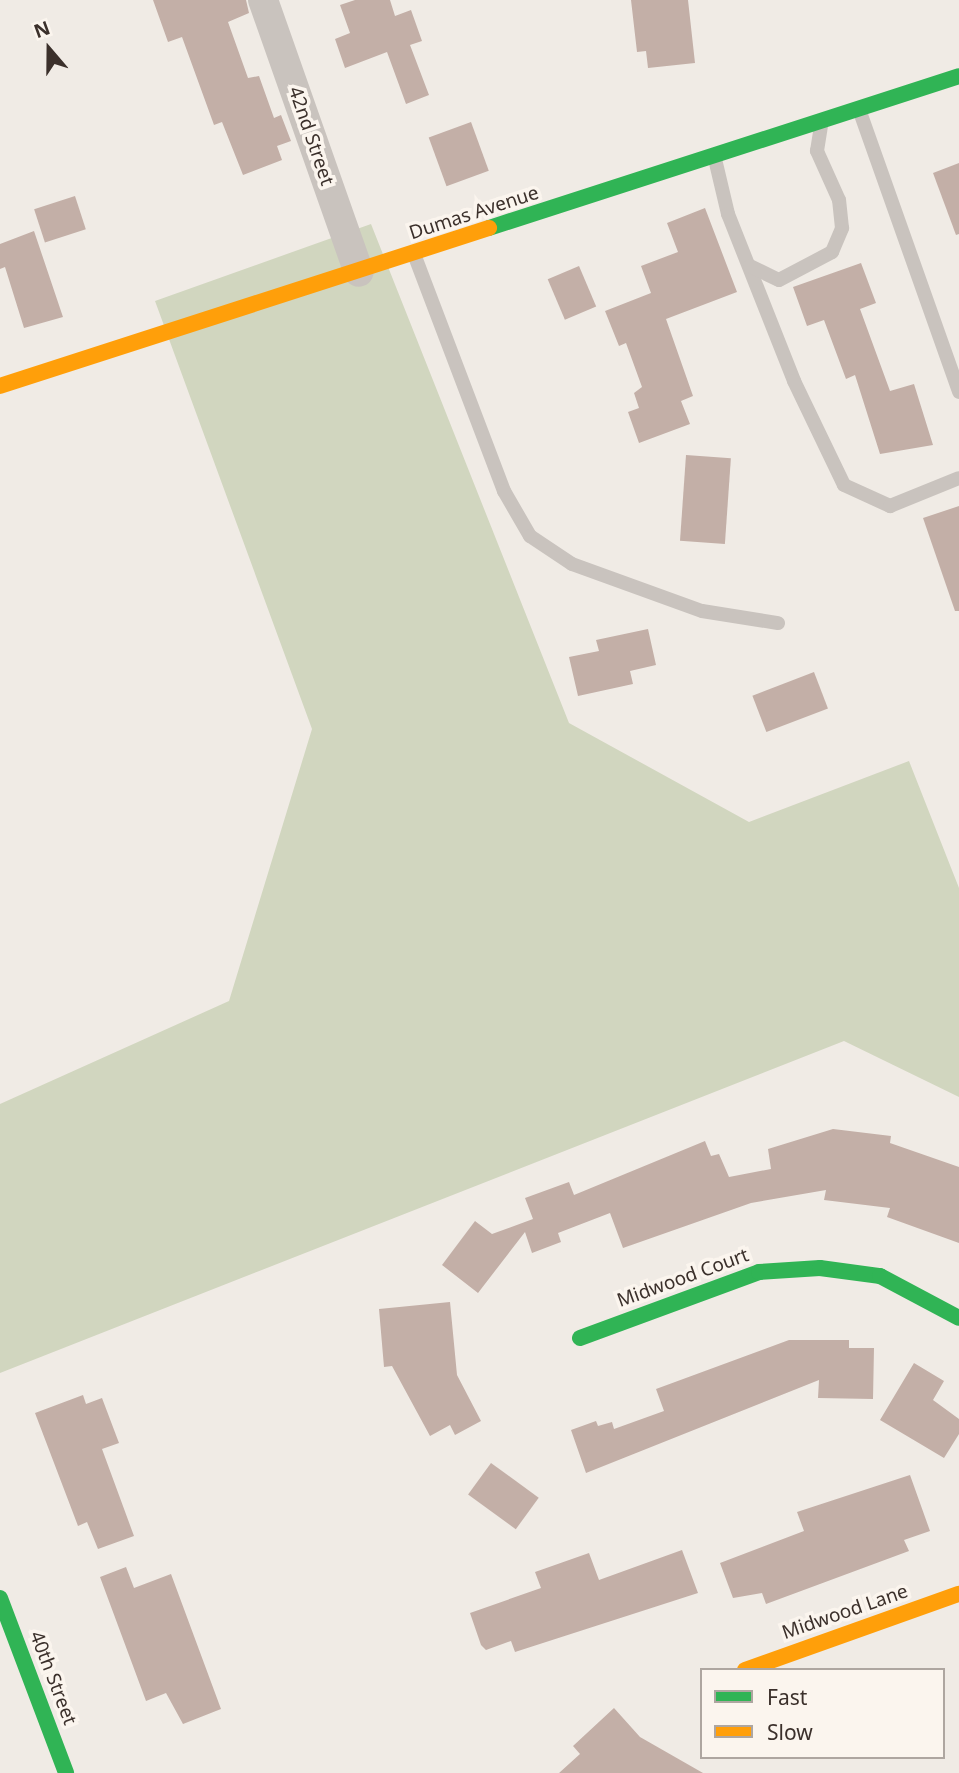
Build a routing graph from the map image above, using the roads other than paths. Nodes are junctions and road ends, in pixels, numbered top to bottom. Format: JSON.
{"nodes":[{"id":1,"x":263,"y":0,"type":"edge"},
{"id":2,"x":959,"y":76,"type":"edge"},
{"id":3,"x":860,"y":112,"type":"junction"},
{"id":4,"x":821,"y":125,"type":"junction"},
{"id":5,"x":715,"y":159,"type":"junction"},
{"id":6,"x":414,"y":254,"type":"junction"},
{"id":7,"x":750,"y":267,"type":"junction"},
{"id":8,"x":359,"y":272,"type":"junction"},
{"id":9,"x":0,"y":386,"type":"edge"},
{"id":10,"x":959,"y":392,"type":"edge"},
{"id":11,"x":959,"y":478,"type":"edge"},
{"id":12,"x":778,"y":623,"type":"dead end"},
{"id":13,"x":959,"y":1318,"type":"edge"},
{"id":14,"x":580,"y":1338,"type":"dead end"},
{"id":15,"x":959,"y":1594,"type":"edge"},
{"id":16,"x":0,"y":1598,"type":"edge"},
{"id":17,"x":751,"y":1668,"type":"edge"},
{"id":18,"x":66,"y":1773,"type":"edge"}],
"edges":[{"from":1,"to":8,"type":"street","name":"42nd Street"},
{"from":2,"to":3,"type":"street","name":"Dumas Avenue"},
{"from":3,"to":4,"type":"street","name":"Dumas Avenue"},
{"from":3,"to":10,"type":"lane"},
{"from":4,"to":5,"type":"street","name":"Dumas Avenue"},
{"from":4,"to":7,"type":"lane"},
{"from":5,"to":6,"type":"street","name":"Dumas Avenue"},
{"from":5,"to":7,"type":"lane"},
{"from":6,"to":8,"type":"street","name":"Dumas Avenue"},
{"from":6,"to":12,"type":"lane"},
{"from":7,"to":11,"type":"lane"},
{"from":8,"to":9,"type":"street","name":"Dumas Avenue"},
{"from":13,"to":14,"type":"street","name":"Midwood Court"},
{"from":15,"to":17,"type":"street","name":"Midwood Lane"},
{"from":16,"to":18,"type":"street","name":"40th Street"}]}
